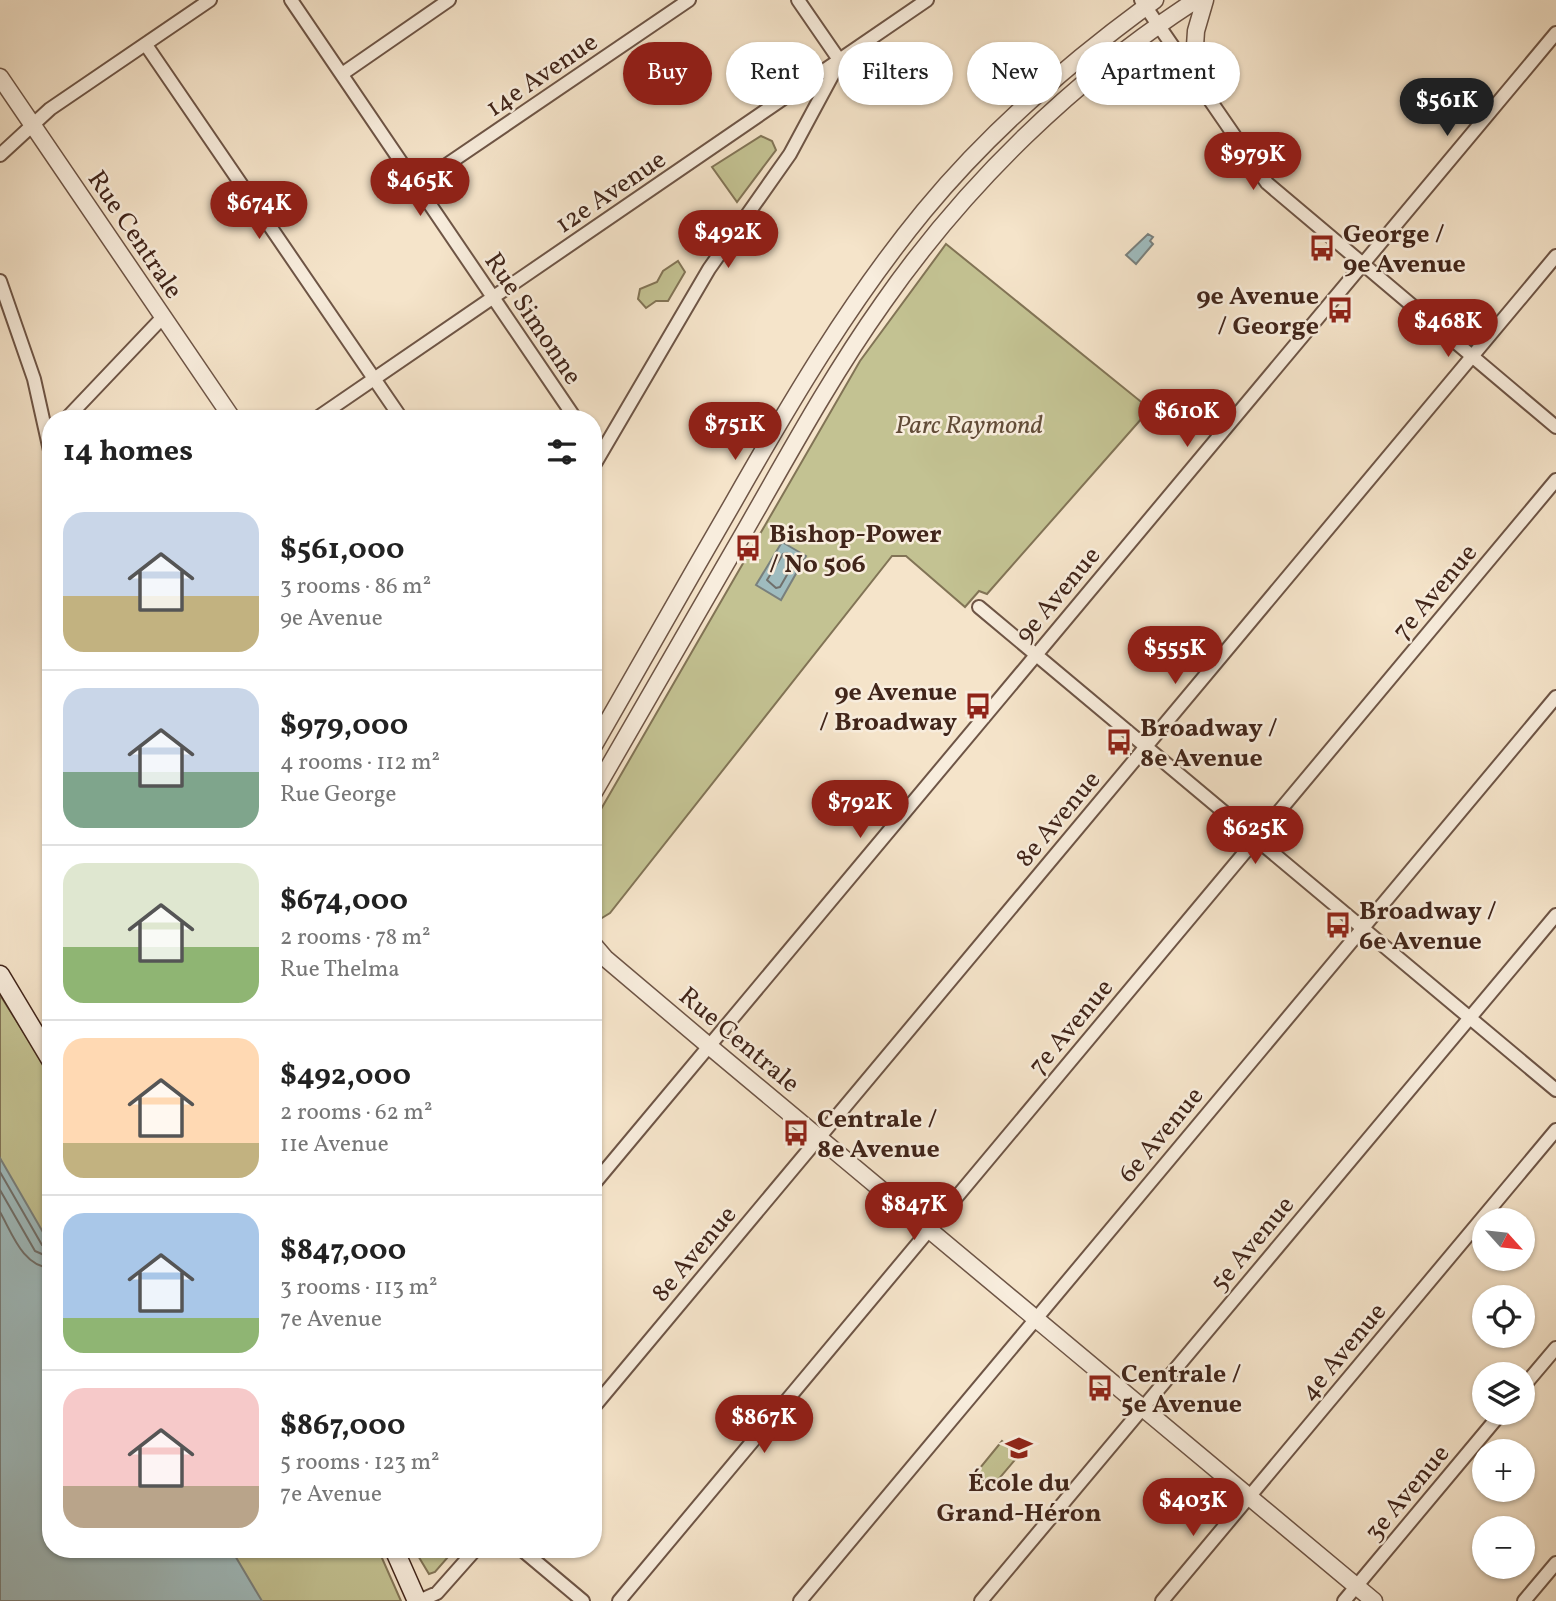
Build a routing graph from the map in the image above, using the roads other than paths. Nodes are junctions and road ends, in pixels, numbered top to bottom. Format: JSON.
{"nodes":[{"id":1,"x":211,"y":0,"type":"edge"},
{"id":2,"x":291,"y":0,"type":"edge"},
{"id":3,"x":449,"y":0,"type":"edge"},
{"id":4,"x":689,"y":0,"type":"edge"},
{"id":5,"x":798,"y":0,"type":"edge"},
{"id":6,"x":927,"y":0,"type":"edge"},
{"id":7,"x":1196,"y":0,"type":"edge"},
{"id":8,"x":1205,"y":0,"type":"edge"},
{"id":9,"x":1147,"y":2,"type":"edge"},
{"id":10,"x":1159,"y":25,"type":"junction"},
{"id":11,"x":1556,"y":33,"type":"edge"},
{"id":12,"x":868,"y":42,"type":"edge"},
{"id":13,"x":1137,"y":42,"type":"edge"},
{"id":14,"x":1170,"y":42,"type":"edge"},
{"id":15,"x":1195,"y":42,"type":"edge"},
{"id":16,"x":146,"y":45,"type":"junction"},
{"id":17,"x":838,"y":57,"type":"edge"},
{"id":18,"x":838,"y":63,"type":"edge"},
{"id":19,"x":838,"y":67,"type":"edge"},
{"id":20,"x":342,"y":74,"type":"junction"},
{"id":21,"x":0,"y":77,"type":"edge"},
{"id":22,"x":1076,"y":93,"type":"edge"},
{"id":23,"x":1213,"y":105,"type":"edge"},
{"id":24,"x":33,"y":126,"type":"junction"},
{"id":25,"x":0,"y":155,"type":"edge"},
{"id":26,"x":417,"y":185,"type":"junction"},
{"id":27,"x":1556,"y":256,"type":"edge"},
{"id":28,"x":1362,"y":265,"type":"junction"},
{"id":29,"x":0,"y":281,"type":"edge"},
{"id":30,"x":493,"y":298,"type":"junction"},
{"id":31,"x":163,"y":317,"type":"junction"},
{"id":32,"x":1472,"y":357,"type":"junction"},
{"id":33,"x":374,"y":379,"type":"junction"},
{"id":34,"x":42,"y":410,"type":"edge"},
{"id":35,"x":75,"y":410,"type":"edge"},
{"id":36,"x":227,"y":410,"type":"edge"},
{"id":37,"x":329,"y":410,"type":"edge"},
{"id":38,"x":395,"y":410,"type":"edge"},
{"id":39,"x":570,"y":410,"type":"edge"},
{"id":40,"x":1556,"y":427,"type":"edge"},
{"id":41,"x":602,"y":441,"type":"edge"},
{"id":42,"x":1556,"y":480,"type":"edge"},
{"id":43,"x":979,"y":607,"type":"dead end"},
{"id":44,"x":1036,"y":655,"type":"junction"},
{"id":45,"x":1556,"y":696,"type":"edge"},
{"id":46,"x":602,"y":731,"type":"edge"},
{"id":47,"x":1146,"y":747,"type":"junction"},
{"id":48,"x":602,"y":778,"type":"edge"},
{"id":49,"x":1256,"y":839,"type":"junction"},
{"id":50,"x":1556,"y":915,"type":"edge"},
{"id":51,"x":1363,"y":928,"type":"junction"},
{"id":52,"x":602,"y":954,"type":"edge"},
{"id":53,"x":0,"y":975,"type":"edge"},
{"id":54,"x":1470,"y":1018,"type":"junction"},
{"id":55,"x":42,"y":1045,"type":"edge"},
{"id":56,"x":709,"y":1046,"type":"junction"},
{"id":57,"x":1556,"y":1090,"type":"edge"},
{"id":58,"x":1556,"y":1130,"type":"edge"},
{"id":59,"x":820,"y":1137,"type":"junction"},
{"id":60,"x":602,"y":1174,"type":"edge"},
{"id":61,"x":929,"y":1230,"type":"junction"},
{"id":62,"x":1035,"y":1318,"type":"junction"},
{"id":63,"x":1556,"y":1348,"type":"edge"},
{"id":64,"x":1535,"y":1373,"type":"edge"},
{"id":65,"x":602,"y":1397,"type":"edge"},
{"id":66,"x":1143,"y":1408,"type":"junction"},
{"id":67,"x":1491,"y":1425,"type":"edge"},
{"id":68,"x":1249,"y":1497,"type":"junction"},
{"id":69,"x":398,"y":1558,"type":"edge"},
{"id":70,"x":468,"y":1558,"type":"edge"},
{"id":71,"x":531,"y":1558,"type":"edge"},
{"id":72,"x":1556,"y":1563,"type":"edge"},
{"id":73,"x":1356,"y":1587,"type":"junction"},
{"id":74,"x":418,"y":1601,"type":"edge"},
{"id":75,"x":583,"y":1601,"type":"edge"},
{"id":76,"x":619,"y":1601,"type":"edge"},
{"id":77,"x":800,"y":1601,"type":"edge"},
{"id":78,"x":981,"y":1601,"type":"edge"},
{"id":79,"x":1162,"y":1601,"type":"edge"},
{"id":80,"x":1344,"y":1601,"type":"edge"},
{"id":81,"x":1374,"y":1601,"type":"edge"},
{"id":82,"x":1524,"y":1601,"type":"edge"}],
"edges":[{"from":1,"to":16,"type":"street"},
{"from":2,"to":20,"type":"street","name":"Rue Simonne"},
{"from":3,"to":20,"type":"street"},
{"from":4,"to":26,"type":"street","name":"14e Avenue"},
{"from":5,"to":17,"type":"street"},
{"from":6,"to":12,"type":"street","name":"12e Avenue"},
{"from":7,"to":10,"type":"street"},
{"from":8,"to":15,"type":"street"},
{"from":9,"to":10,"type":"street"},
{"from":9,"to":46,"type":"street"},
{"from":10,"to":13,"type":"street"},
{"from":10,"to":14,"type":"street"},
{"from":11,"to":28,"type":"street","name":"9e Avenue"},
{"from":16,"to":24,"type":"street"},
{"from":16,"to":33,"type":"street"},
{"from":18,"to":30,"type":"street","name":"12e Avenue"},
{"from":19,"to":41,"type":"street"},
{"from":20,"to":26,"type":"street","name":"Rue Simonne"},
{"from":21,"to":24,"type":"street","name":"Rue Centrale"},
{"from":22,"to":48,"type":"street"},
{"from":23,"to":28,"type":"street"},
{"from":24,"to":25,"type":"street"},
{"from":24,"to":31,"type":"street","name":"Rue Centrale"},
{"from":26,"to":30,"type":"street","name":"Rue Simonne"},
{"from":27,"to":32,"type":"street","name":"8e Avenue"},
{"from":28,"to":32,"type":"street"},
{"from":28,"to":44,"type":"street","name":"9e Avenue"},
{"from":29,"to":34,"type":"street"},
{"from":30,"to":33,"type":"street","name":"12e Avenue"},
{"from":30,"to":39,"type":"street","name":"Rue Simonne"},
{"from":31,"to":35,"type":"street"},
{"from":31,"to":36,"type":"street","name":"Rue Centrale"},
{"from":32,"to":40,"type":"street"},
{"from":32,"to":47,"type":"street","name":"8e Avenue"},
{"from":33,"to":37,"type":"street","name":"12e Avenue"},
{"from":33,"to":38,"type":"street"},
{"from":42,"to":49,"type":"street","name":"7e Avenue"},
{"from":43,"to":44,"type":"street"},
{"from":44,"to":47,"type":"street"},
{"from":44,"to":56,"type":"street","name":"9e Avenue"},
{"from":45,"to":51,"type":"street","name":"6e Avenue"},
{"from":47,"to":49,"type":"street"},
{"from":47,"to":59,"type":"street","name":"8e Avenue"},
{"from":49,"to":51,"type":"street"},
{"from":49,"to":61,"type":"street","name":"7e Avenue"},
{"from":50,"to":54,"type":"street","name":"5e Avenue"},
{"from":51,"to":54,"type":"street"},
{"from":51,"to":62,"type":"street","name":"6e Avenue"},
{"from":52,"to":56,"type":"street","name":"Rue Centrale"},
{"from":53,"to":55,"type":"main road"},
{"from":54,"to":57,"type":"street"},
{"from":54,"to":66,"type":"street","name":"5e Avenue"},
{"from":56,"to":59,"type":"street","name":"Rue Centrale"},
{"from":56,"to":60,"type":"street","name":"9e Avenue"},
{"from":58,"to":68,"type":"street","name":"4e Avenue"},
{"from":59,"to":61,"type":"street","name":"Rue Centrale"},
{"from":59,"to":65,"type":"street","name":"8e Avenue"},
{"from":61,"to":62,"type":"street","name":"Rue Centrale"},
{"from":61,"to":76,"type":"street","name":"7e Avenue"},
{"from":62,"to":66,"type":"street","name":"Rue Centrale"},
{"from":62,"to":77,"type":"street","name":"6e Avenue"},
{"from":63,"to":64,"type":"street"},
{"from":66,"to":68,"type":"street","name":"Rue Centrale"},
{"from":66,"to":78,"type":"street","name":"5e Avenue"},
{"from":67,"to":73,"type":"street","name":"3e Avenue"},
{"from":68,"to":73,"type":"street","name":"Rue Centrale"},
{"from":68,"to":79,"type":"street","name":"4e Avenue"},
{"from":69,"to":74,"type":"main road"},
{"from":70,"to":74,"type":"street"},
{"from":71,"to":75,"type":"street"},
{"from":72,"to":82,"type":"street"},
{"from":73,"to":80,"type":"street","name":"3e Avenue"},
{"from":73,"to":81,"type":"street","name":"Rue Centrale"}]}
